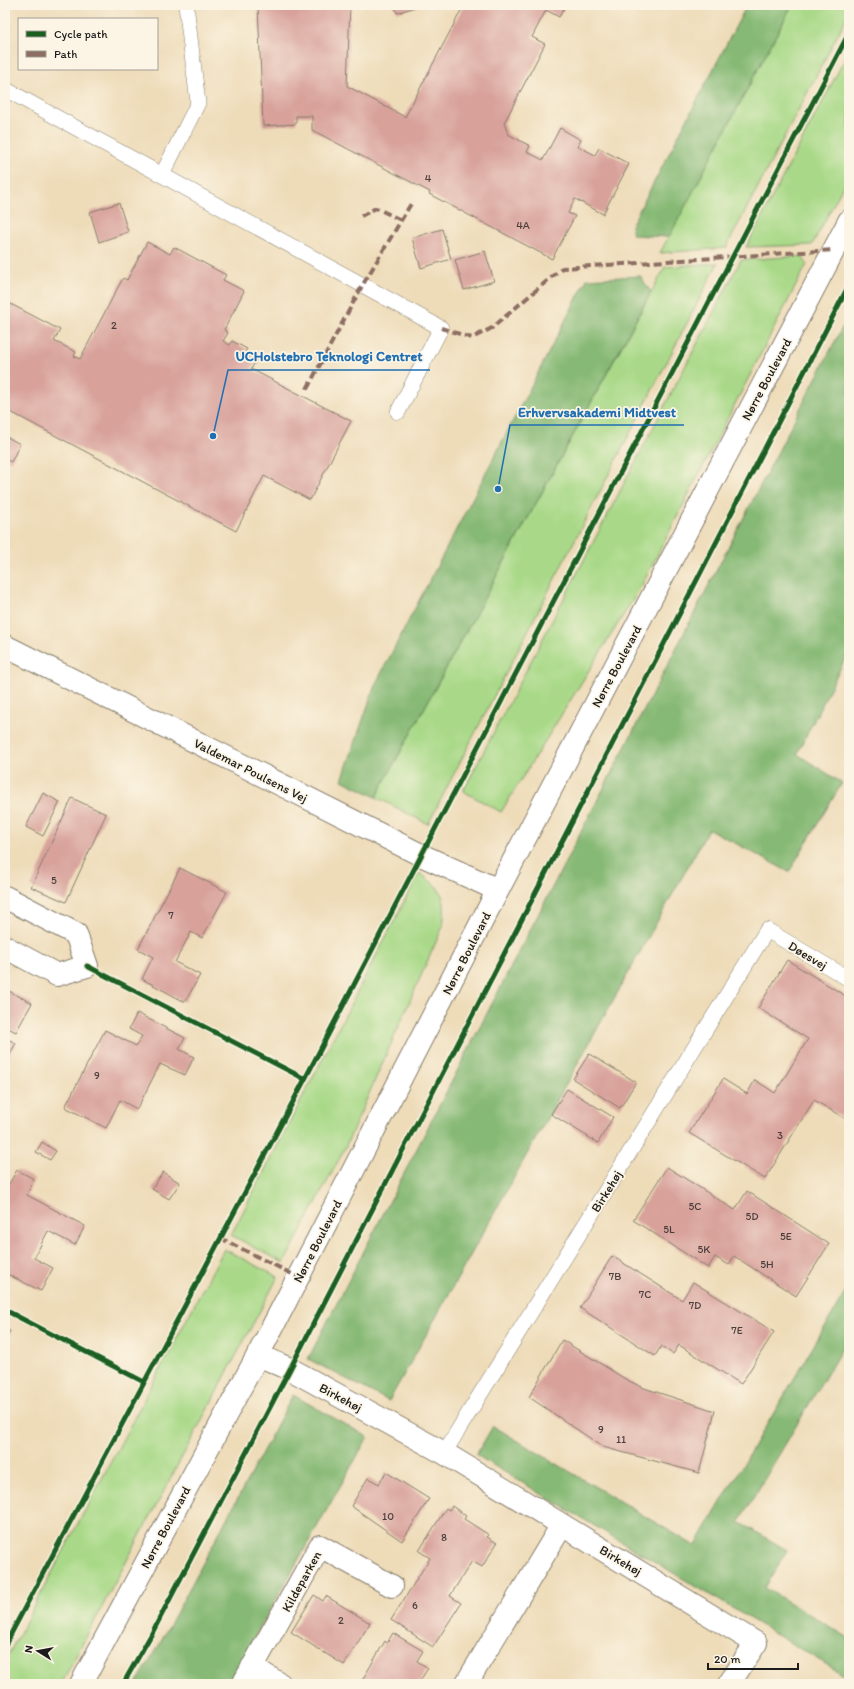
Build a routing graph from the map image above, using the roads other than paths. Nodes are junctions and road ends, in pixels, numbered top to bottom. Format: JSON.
{"nodes":[{"id":1,"x":186,"y":5,"type":"edge"},
{"id":2,"x":5,"y":89,"type":"edge"},
{"id":3,"x":162,"y":175,"type":"junction"},
{"id":4,"x":849,"y":221,"type":"edge"},
{"id":5,"x":398,"y":412,"type":"dead end"},
{"id":6,"x":5,"y":646,"type":"edge"},
{"id":7,"x":498,"y":890,"type":"junction"},
{"id":8,"x":5,"y":897,"type":"edge"},
{"id":9,"x":767,"y":930,"type":"joint"},
{"id":10,"x":5,"y":947,"type":"edge"},
{"id":11,"x":849,"y":979,"type":"edge"},
{"id":12,"x":258,"y":1355,"type":"junction"},
{"id":13,"x":444,"y":1453,"type":"junction"},
{"id":14,"x":562,"y":1525,"type":"junction"},
{"id":15,"x":392,"y":1586,"type":"dead end"},
{"id":16,"x":248,"y":1676,"type":"edge"},
{"id":17,"x":81,"y":1684,"type":"edge"},
{"id":18,"x":280,"y":1684,"type":"edge"},
{"id":19,"x":466,"y":1684,"type":"edge"},
{"id":20,"x":729,"y":1684,"type":"edge"}],
"edges":[{"from":1,"to":3,"type":"lane"},
{"from":2,"to":3,"type":"lane"},
{"from":3,"to":5,"type":"lane"},
{"from":4,"to":7,"type":"street","name":"Nørre Boulevard"},
{"from":6,"to":7,"type":"street","name":"Valdemar Poulsens Vej"},
{"from":7,"to":12,"type":"street","name":"Nørre Boulevard"},
{"from":8,"to":10,"type":"street"},
{"from":9,"to":11,"type":"lane","name":"Døesvej"},
{"from":9,"to":13,"type":"lane","name":"Birkehøj"},
{"from":12,"to":13,"type":"street","name":"Birkehøj"},
{"from":12,"to":17,"type":"street","name":"Nørre Boulevard"},
{"from":13,"to":14,"type":"street","name":"Birkehøj"},
{"from":14,"to":19,"type":"street"},
{"from":14,"to":20,"type":"street","name":"Birkehøj"},
{"from":15,"to":16,"type":"street","name":"Kildeparken"},
{"from":16,"to":18,"type":"street","name":"Kildeparken"}]}
